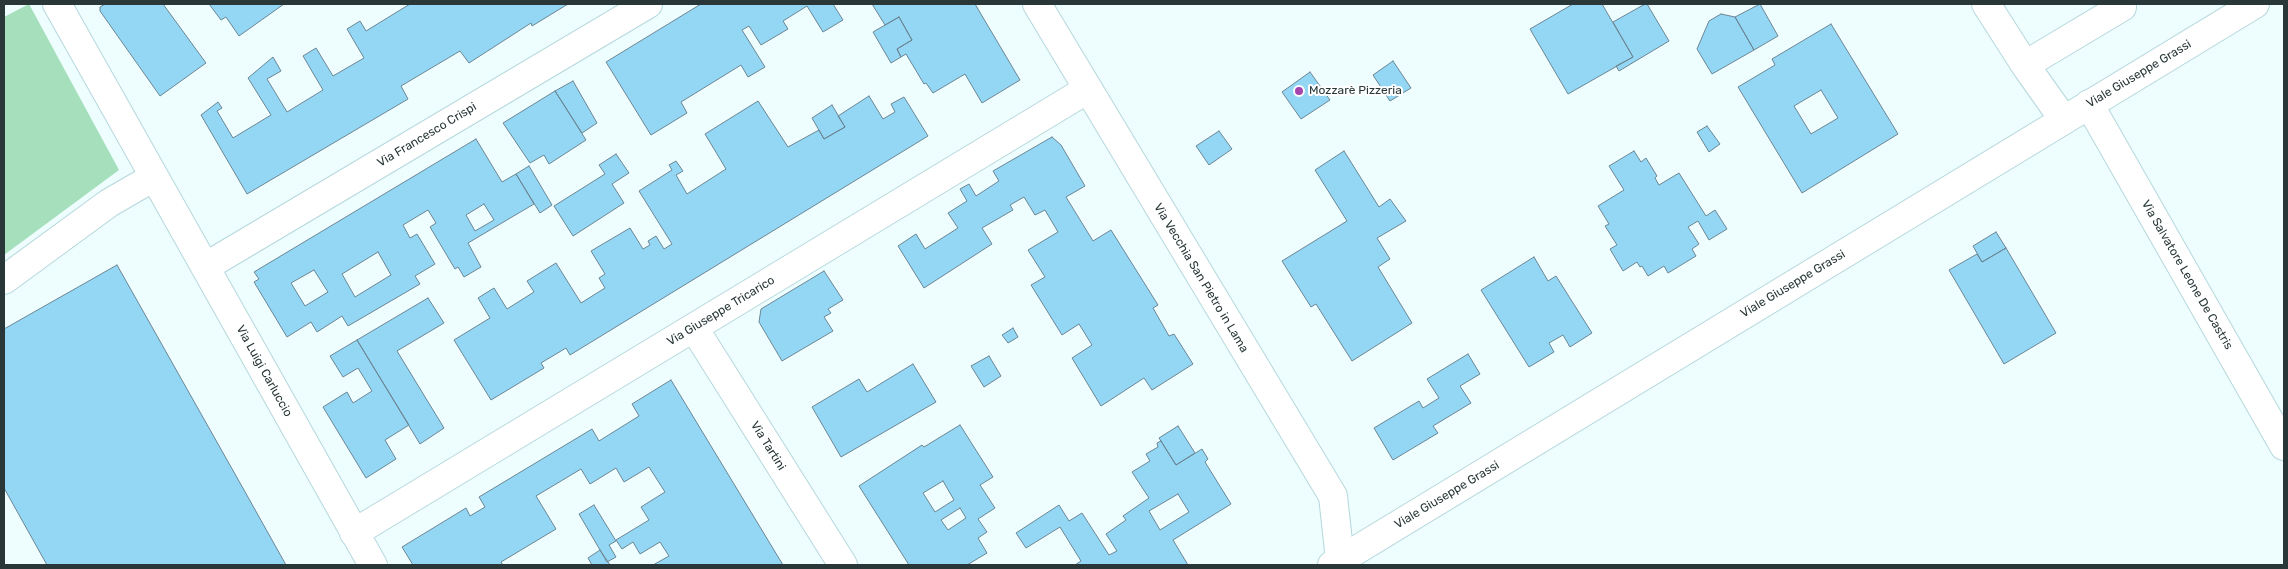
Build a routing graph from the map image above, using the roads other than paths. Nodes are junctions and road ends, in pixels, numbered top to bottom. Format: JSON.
{"nodes":[{"id":1,"x":57,"y":4,"type":"edge"},
{"id":2,"x":648,"y":4,"type":"edge"},
{"id":3,"x":1037,"y":4,"type":"edge"},
{"id":4,"x":1986,"y":4,"type":"edge"},
{"id":5,"x":2120,"y":4,"type":"edge"},
{"id":6,"x":2255,"y":4,"type":"edge"},
{"id":7,"x":2025,"y":65,"type":"junction"},
{"id":8,"x":1088,"y":90,"type":"junction"},
{"id":9,"x":2089,"y":104,"type":"junction"},
{"id":10,"x":2064,"y":120,"type":"junction"},
{"id":11,"x":154,"y":178,"type":"junction"},
{"id":12,"x":205,"y":267,"type":"junction"},
{"id":13,"x":4,"y":280,"type":"edge"},
{"id":14,"x":694,"y":328,"type":"junction"},
{"id":15,"x":2284,"y":446,"type":"edge"},
{"id":16,"x":354,"y":534,"type":"junction"},
{"id":17,"x":1338,"y":564,"type":"edge"},
{"id":18,"x":372,"y":565,"type":"edge"},
{"id":19,"x":842,"y":565,"type":"edge"}],
"edges":[{"from":1,"to":11,"type":"street","name":"Via Luigi Carluccio"},
{"from":2,"to":12,"type":"street","name":"Via Francesco Crispi"},
{"from":3,"to":8,"type":"street","name":"Via Vecchia San Pietro in Lama"},
{"from":4,"to":7,"type":"street"},
{"from":5,"to":7,"type":"street"},
{"from":6,"to":9,"type":"street","name":"Viale Giuseppe Grassi"},
{"from":7,"to":10,"type":"street"},
{"from":8,"to":14,"type":"street","name":"Via Giuseppe Tricarico"},
{"from":8,"to":17,"type":"street","name":"Via Vecchia San Pietro in Lama"},
{"from":9,"to":10,"type":"street","name":"Viale Giuseppe Grassi"},
{"from":9,"to":15,"type":"street","name":"Via Salvatore Leone De Castris"},
{"from":10,"to":17,"type":"street","name":"Viale Giuseppe Grassi"},
{"from":11,"to":12,"type":"street","name":"Via Luigi Carluccio"},
{"from":11,"to":13,"type":"street"},
{"from":12,"to":16,"type":"street","name":"Via Luigi Carluccio"},
{"from":14,"to":16,"type":"street","name":"Via Giuseppe Tricarico"},
{"from":14,"to":19,"type":"street","name":"Via Tartini"},
{"from":16,"to":18,"type":"street","name":"Via Luigi Carluccio"}]}
